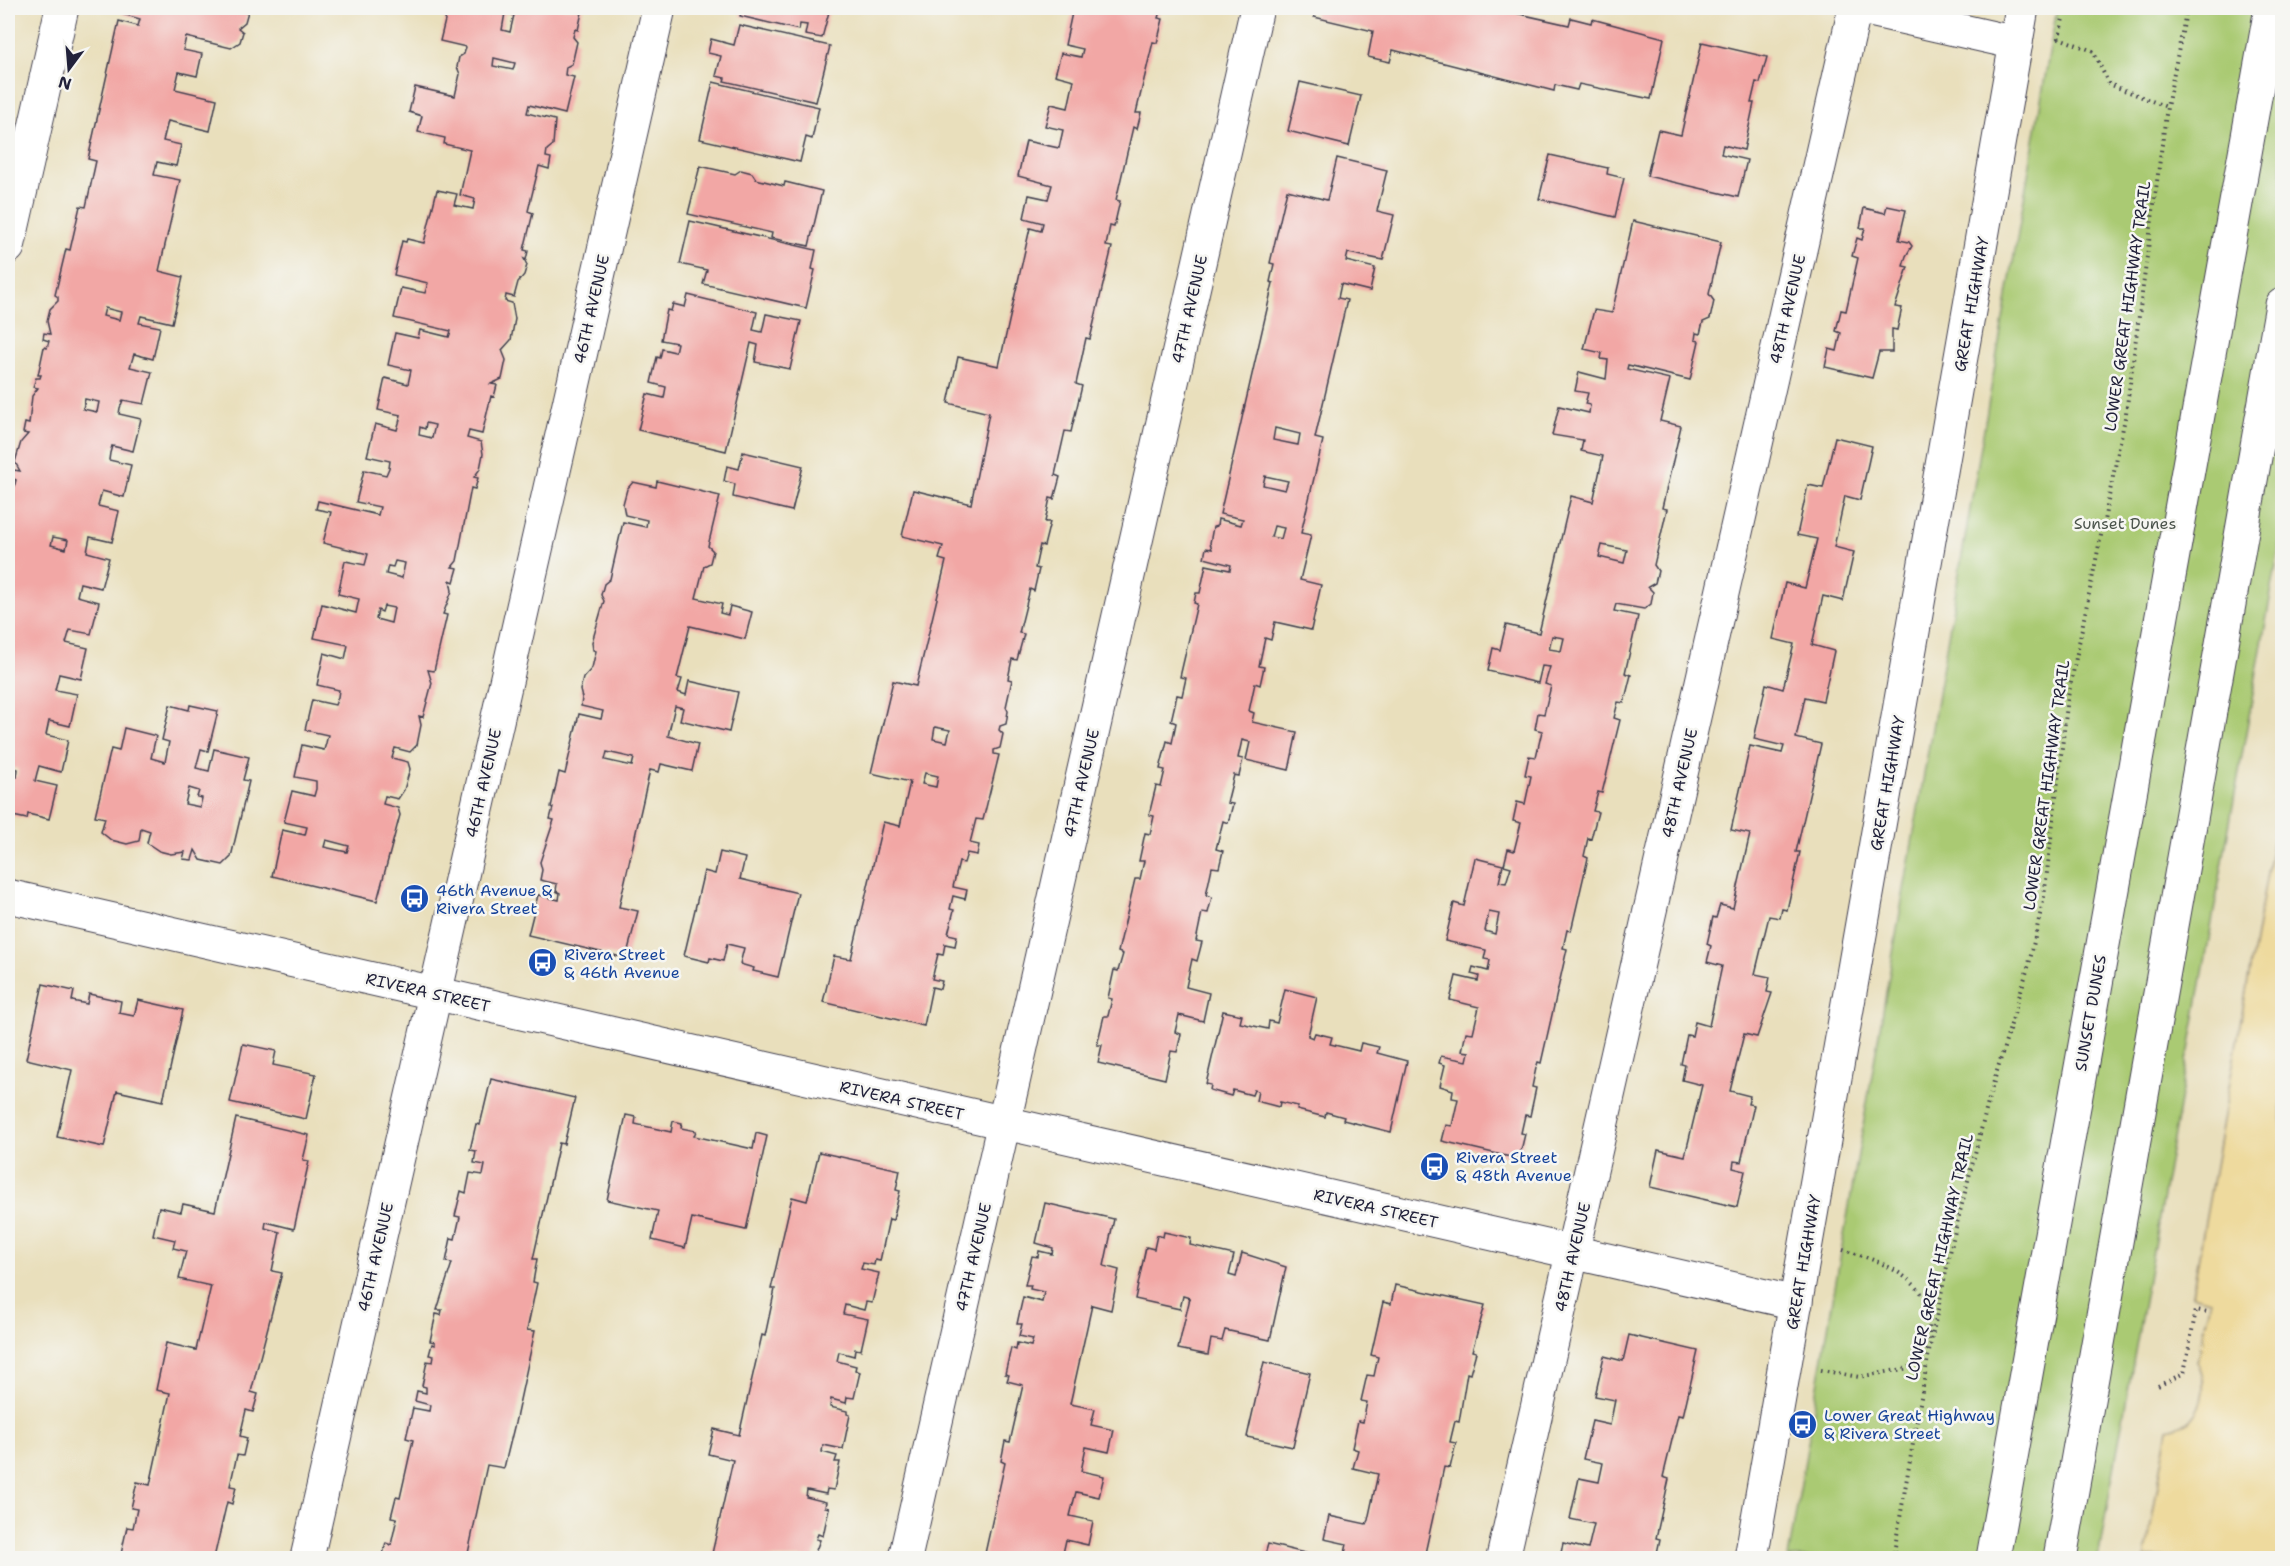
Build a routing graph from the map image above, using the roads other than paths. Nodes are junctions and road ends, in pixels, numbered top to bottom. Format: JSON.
{"nodes":[{"id":1,"x":62,"y":8,"type":"edge"},
{"id":2,"x":659,"y":8,"type":"edge"},
{"id":3,"x":1257,"y":8,"type":"edge"},
{"id":4,"x":1856,"y":8,"type":"edge"},
{"id":5,"x":1860,"y":8,"type":"edge"},
{"id":6,"x":2022,"y":8,"type":"edge"},
{"id":7,"x":2271,"y":8,"type":"edge"},
{"id":8,"x":2016,"y":43,"type":"junction"},
{"id":9,"x":8,"y":247,"type":"edge"},
{"id":10,"x":2283,"y":305,"type":"edge"},
{"id":11,"x":8,"y":896,"type":"edge"},
{"id":12,"x":435,"y":993,"type":"junction"},
{"id":13,"x":1004,"y":1123,"type":"junction"},
{"id":14,"x":1573,"y":1252,"type":"junction"},
{"id":15,"x":1796,"y":1303,"type":"junction"},
{"id":16,"x":307,"y":1558,"type":"edge"},
{"id":17,"x":905,"y":1558,"type":"edge"},
{"id":18,"x":1503,"y":1558,"type":"edge"},
{"id":19,"x":1751,"y":1558,"type":"edge"},
{"id":20,"x":1993,"y":1558,"type":"edge"},
{"id":21,"x":2060,"y":1558,"type":"edge"}],
"edges":[{"from":1,"to":9,"type":"street"},
{"from":2,"to":12,"type":"street","name":"46TH AVENUE"},
{"from":3,"to":13,"type":"street","name":"47TH AVENUE"},
{"from":4,"to":14,"type":"street","name":"48TH AVENUE"},
{"from":5,"to":8,"type":"street"},
{"from":6,"to":8,"type":"street","name":"GREAT HIGHWAY"},
{"from":7,"to":20,"type":"street","name":"SUNSET DUNES"},
{"from":8,"to":15,"type":"street","name":"GREAT HIGHWAY"},
{"from":10,"to":21,"type":"street"},
{"from":11,"to":12,"type":"street","name":"RIVERA STREET"},
{"from":12,"to":13,"type":"street","name":"RIVERA STREET"},
{"from":12,"to":16,"type":"street","name":"46TH AVENUE"},
{"from":13,"to":14,"type":"street","name":"RIVERA STREET"},
{"from":13,"to":17,"type":"street","name":"47TH AVENUE"},
{"from":14,"to":15,"type":"street","name":"RIVERA STREET"},
{"from":14,"to":18,"type":"street","name":"48TH AVENUE"},
{"from":15,"to":19,"type":"street","name":"GREAT HIGHWAY"}]}
